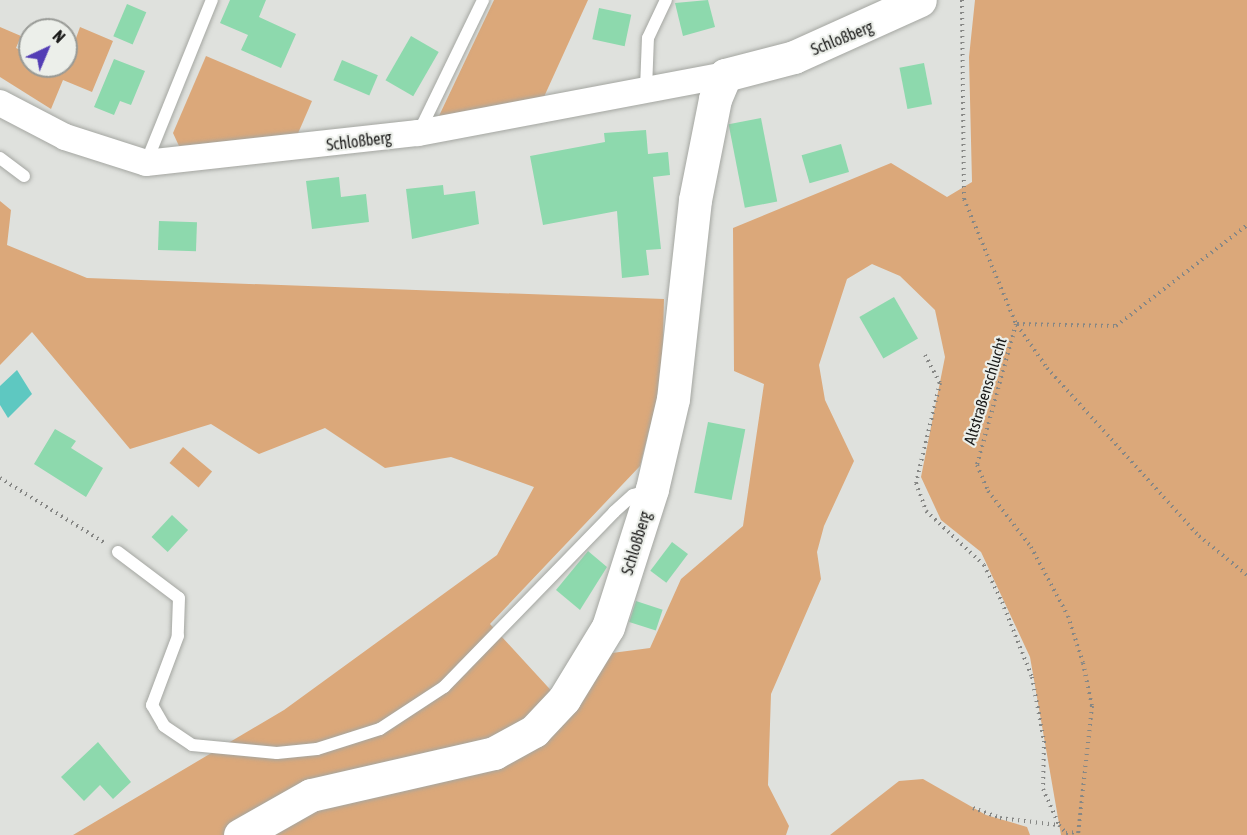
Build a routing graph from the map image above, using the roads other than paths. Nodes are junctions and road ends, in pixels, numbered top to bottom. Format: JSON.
{"nodes":[{"id":1,"x":212,"y":0,"type":"edge"},
{"id":2,"x":483,"y":0,"type":"edge"},
{"id":3,"x":666,"y":0,"type":"edge"},
{"id":4,"x":920,"y":0,"type":"edge"},
{"id":5,"x":725,"y":75,"type":"junction"},
{"id":6,"x":646,"y":89,"type":"junction"},
{"id":7,"x":0,"y":104,"type":"edge"},
{"id":8,"x":418,"y":133,"type":"junction"},
{"id":9,"x":0,"y":158,"type":"edge"},
{"id":10,"x":146,"y":163,"type":"junction"},
{"id":11,"x":24,"y":176,"type":"dead end"},
{"id":12,"x":652,"y":489,"type":"junction"},
{"id":13,"x":118,"y":552,"type":"road end"},
{"id":14,"x":240,"y":835,"type":"edge"}],
"edges":[{"from":1,"to":10,"type":"lane"},
{"from":2,"to":8,"type":"lane"},
{"from":3,"to":6,"type":"lane"},
{"from":4,"to":5,"type":"street","name":"Schloßberg"},
{"from":5,"to":6,"type":"street","name":"Schloßberg"},
{"from":5,"to":12,"type":"street","name":"Schloßberg"},
{"from":6,"to":8,"type":"street","name":"Schloßberg"},
{"from":7,"to":10,"type":"street","name":"Schloßberg"},
{"from":8,"to":10,"type":"street","name":"Schloßberg"},
{"from":9,"to":11,"type":"lane"},
{"from":12,"to":13,"type":"lane"},
{"from":12,"to":14,"type":"street","name":"Schloßberg"}]}
